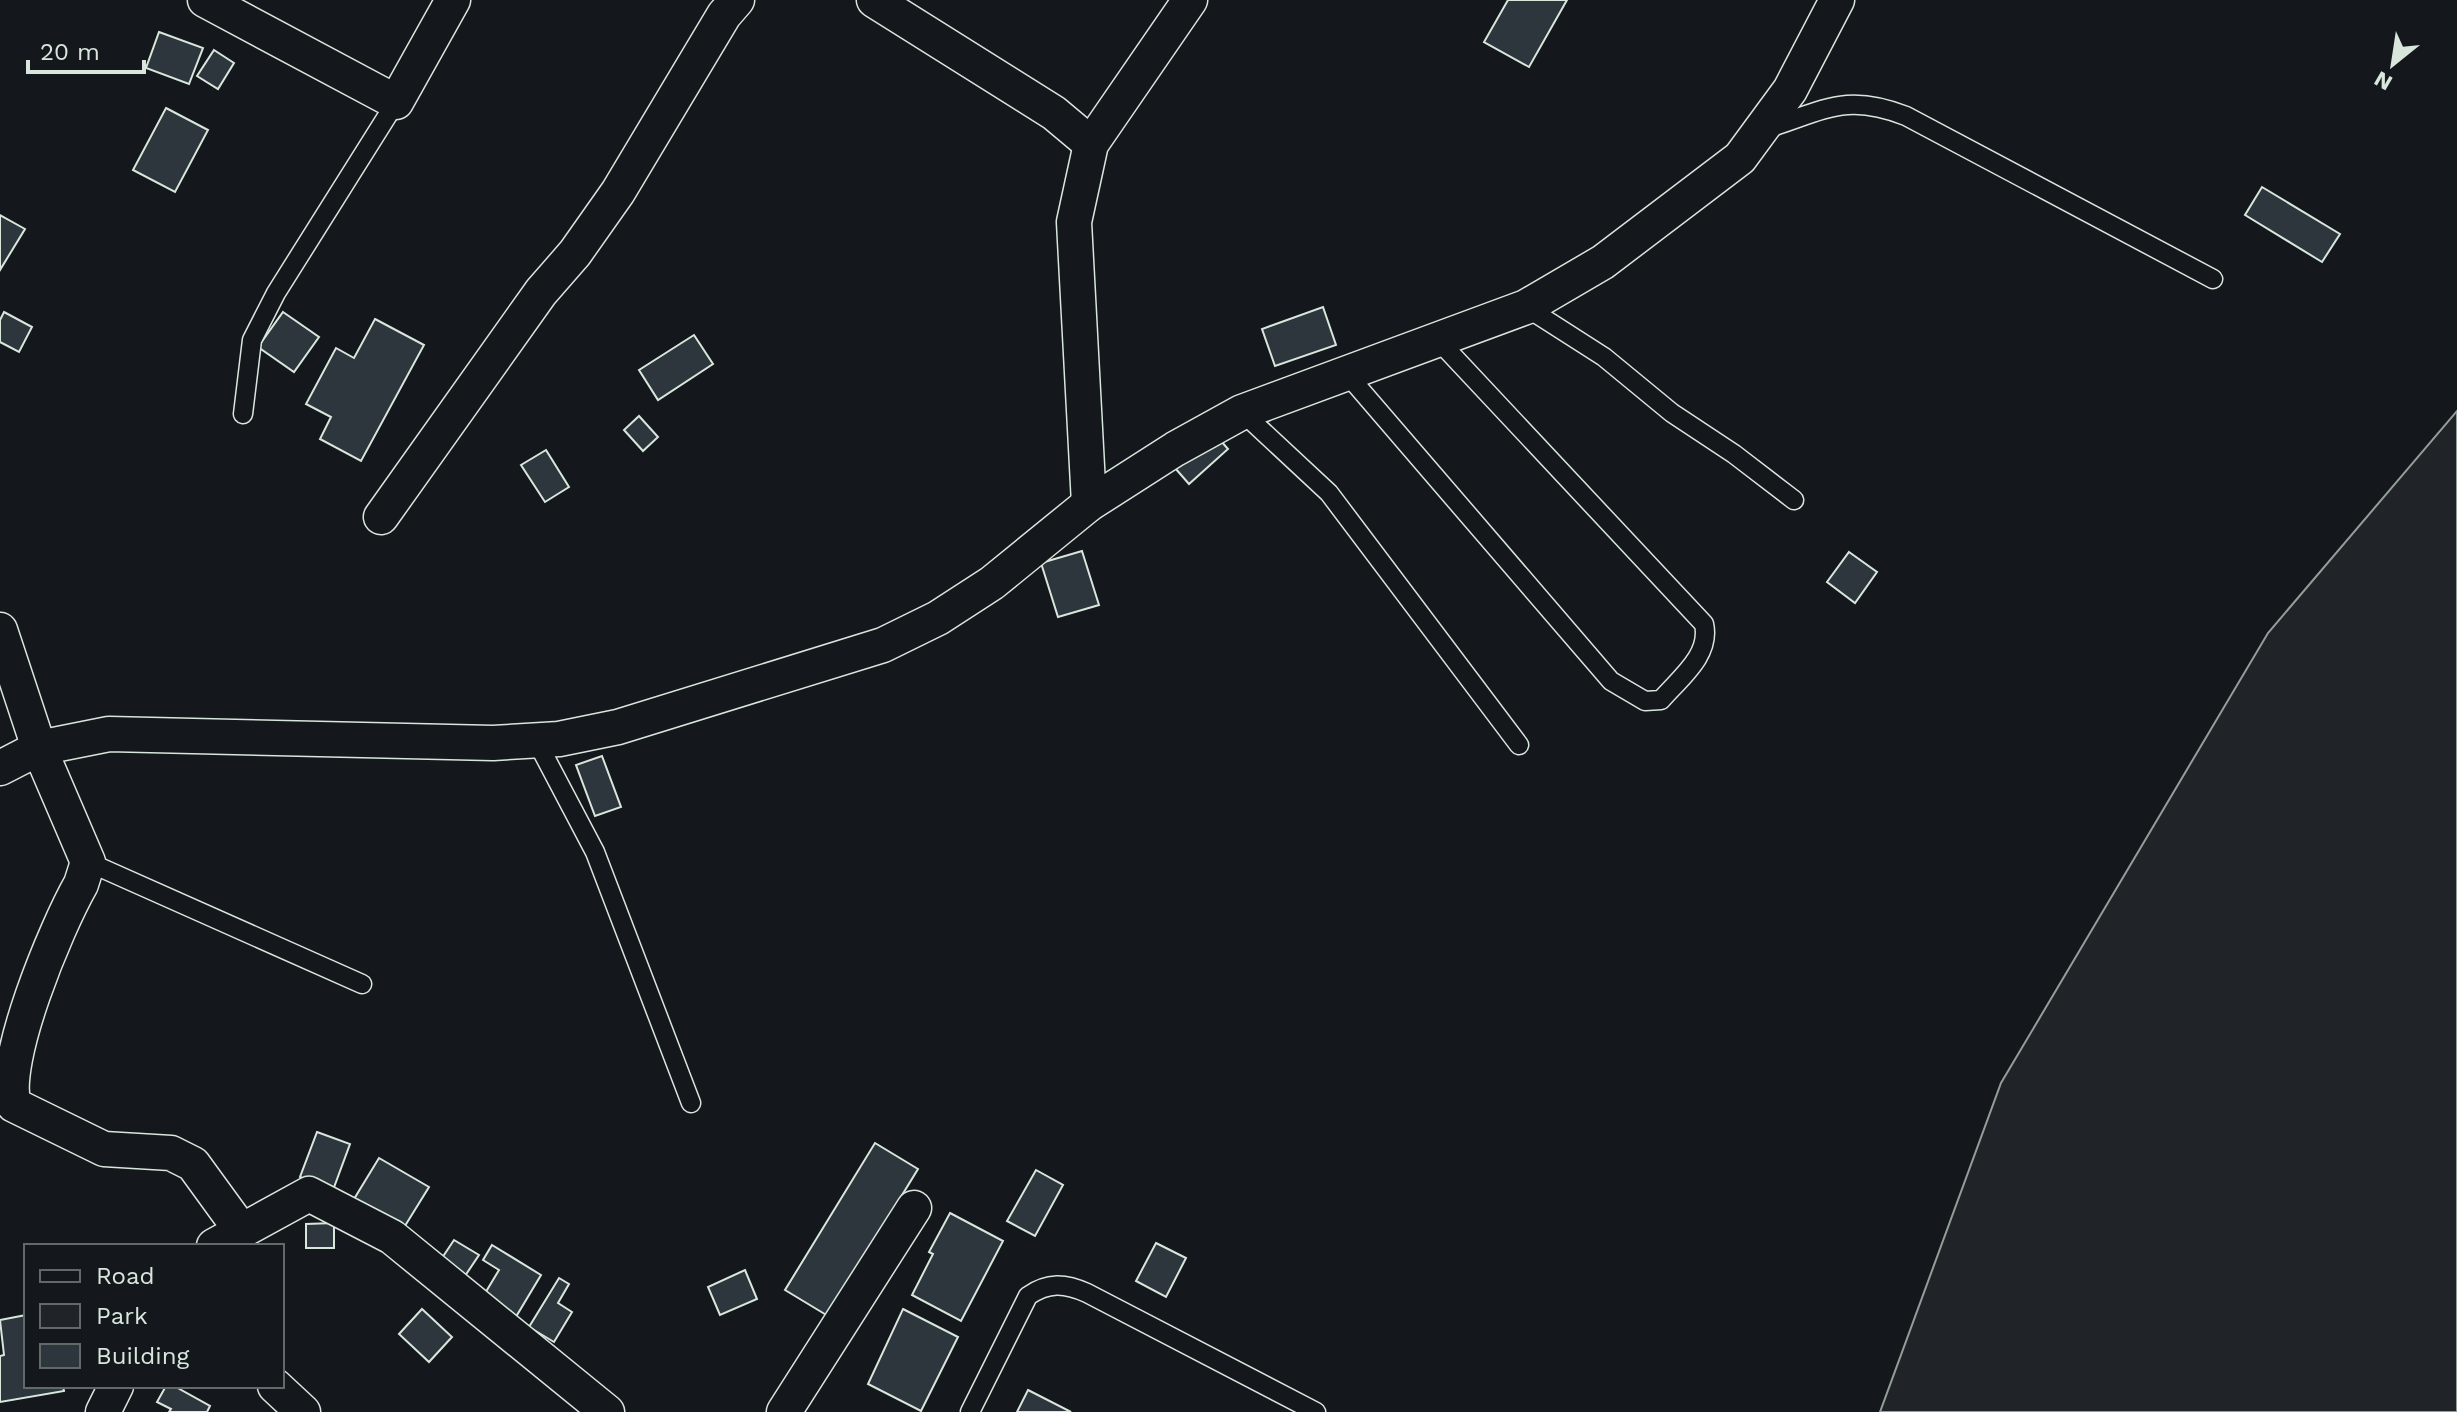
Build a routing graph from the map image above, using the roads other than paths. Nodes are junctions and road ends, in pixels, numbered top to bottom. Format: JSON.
{"nodes":[{"id":1,"x":205,"y":0,"type":"edge"},
{"id":2,"x":453,"y":0,"type":"edge"},
{"id":3,"x":737,"y":0,"type":"edge"},
{"id":4,"x":874,"y":0,"type":"edge"},
{"id":5,"x":1190,"y":0,"type":"edge"},
{"id":6,"x":1837,"y":0,"type":"edge"},
{"id":7,"x":396,"y":102,"type":"junction"},
{"id":8,"x":1762,"y":130,"type":"junction"},
{"id":9,"x":1091,"y":144,"type":"junction"},
{"id":10,"x":2213,"y":279,"type":"dead end"},
{"id":11,"x":1526,"y":307,"type":"junction"},
{"id":12,"x":1437,"y":339,"type":"junction"},
{"id":13,"x":1346,"y":373,"type":"junction"},
{"id":14,"x":1242,"y":412,"type":"junction"},
{"id":15,"x":243,"y":414,"type":"dead end"},
{"id":16,"x":1794,"y":500,"type":"dead end"},
{"id":17,"x":1089,"y":504,"type":"junction"},
{"id":18,"x":381,"y":517,"type":"dead end"},
{"id":19,"x":0,"y":630,"type":"edge"},
{"id":20,"x":536,"y":740,"type":"junction"},
{"id":21,"x":1519,"y":745,"type":"dead end"},
{"id":22,"x":39,"y":748,"type":"junction"},
{"id":23,"x":0,"y":768,"type":"edge"},
{"id":24,"x":88,"y":862,"type":"junction"},
{"id":25,"x":362,"y":984,"type":"dead end"},
{"id":26,"x":8,"y":1007,"type":"edge"},
{"id":27,"x":691,"y":1103,"type":"dead end"},
{"id":28,"x":914,"y":1208,"type":"dead end"},
{"id":29,"x":228,"y":1238,"type":"edge"},
{"id":30,"x":115,"y":1388,"type":"edge"},
{"id":31,"x":277,"y":1388,"type":"edge"},
{"id":32,"x":103,"y":1412,"type":"edge"},
{"id":33,"x":303,"y":1412,"type":"edge"},
{"id":34,"x":607,"y":1412,"type":"edge"},
{"id":35,"x":784,"y":1412,"type":"edge"},
{"id":36,"x":970,"y":1412,"type":"edge"},
{"id":37,"x":1316,"y":1412,"type":"edge"}],
"edges":[{"from":1,"to":7,"type":"street"},
{"from":2,"to":7,"type":"street"},
{"from":3,"to":18,"type":"street"},
{"from":4,"to":9,"type":"street"},
{"from":5,"to":9,"type":"street"},
{"from":6,"to":8,"type":"street"},
{"from":7,"to":15,"type":"lane"},
{"from":8,"to":10,"type":"lane"},
{"from":8,"to":11,"type":"street"},
{"from":9,"to":17,"type":"street"},
{"from":11,"to":12,"type":"street"},
{"from":11,"to":16,"type":"lane"},
{"from":12,"to":13,"type":"street"},
{"from":12,"to":13,"type":"lane"},
{"from":13,"to":14,"type":"street"},
{"from":14,"to":17,"type":"street"},
{"from":14,"to":21,"type":"lane"},
{"from":17,"to":20,"type":"street"},
{"from":19,"to":22,"type":"street"},
{"from":20,"to":22,"type":"street"},
{"from":20,"to":27,"type":"lane"},
{"from":22,"to":23,"type":"street"},
{"from":22,"to":24,"type":"street"},
{"from":24,"to":25,"type":"lane"},
{"from":24,"to":26,"type":"street"},
{"from":26,"to":29,"type":"street"},
{"from":28,"to":35,"type":"street"},
{"from":29,"to":34,"type":"street"},
{"from":30,"to":32,"type":"street"},
{"from":31,"to":33,"type":"street"},
{"from":36,"to":37,"type":"lane"}]}
